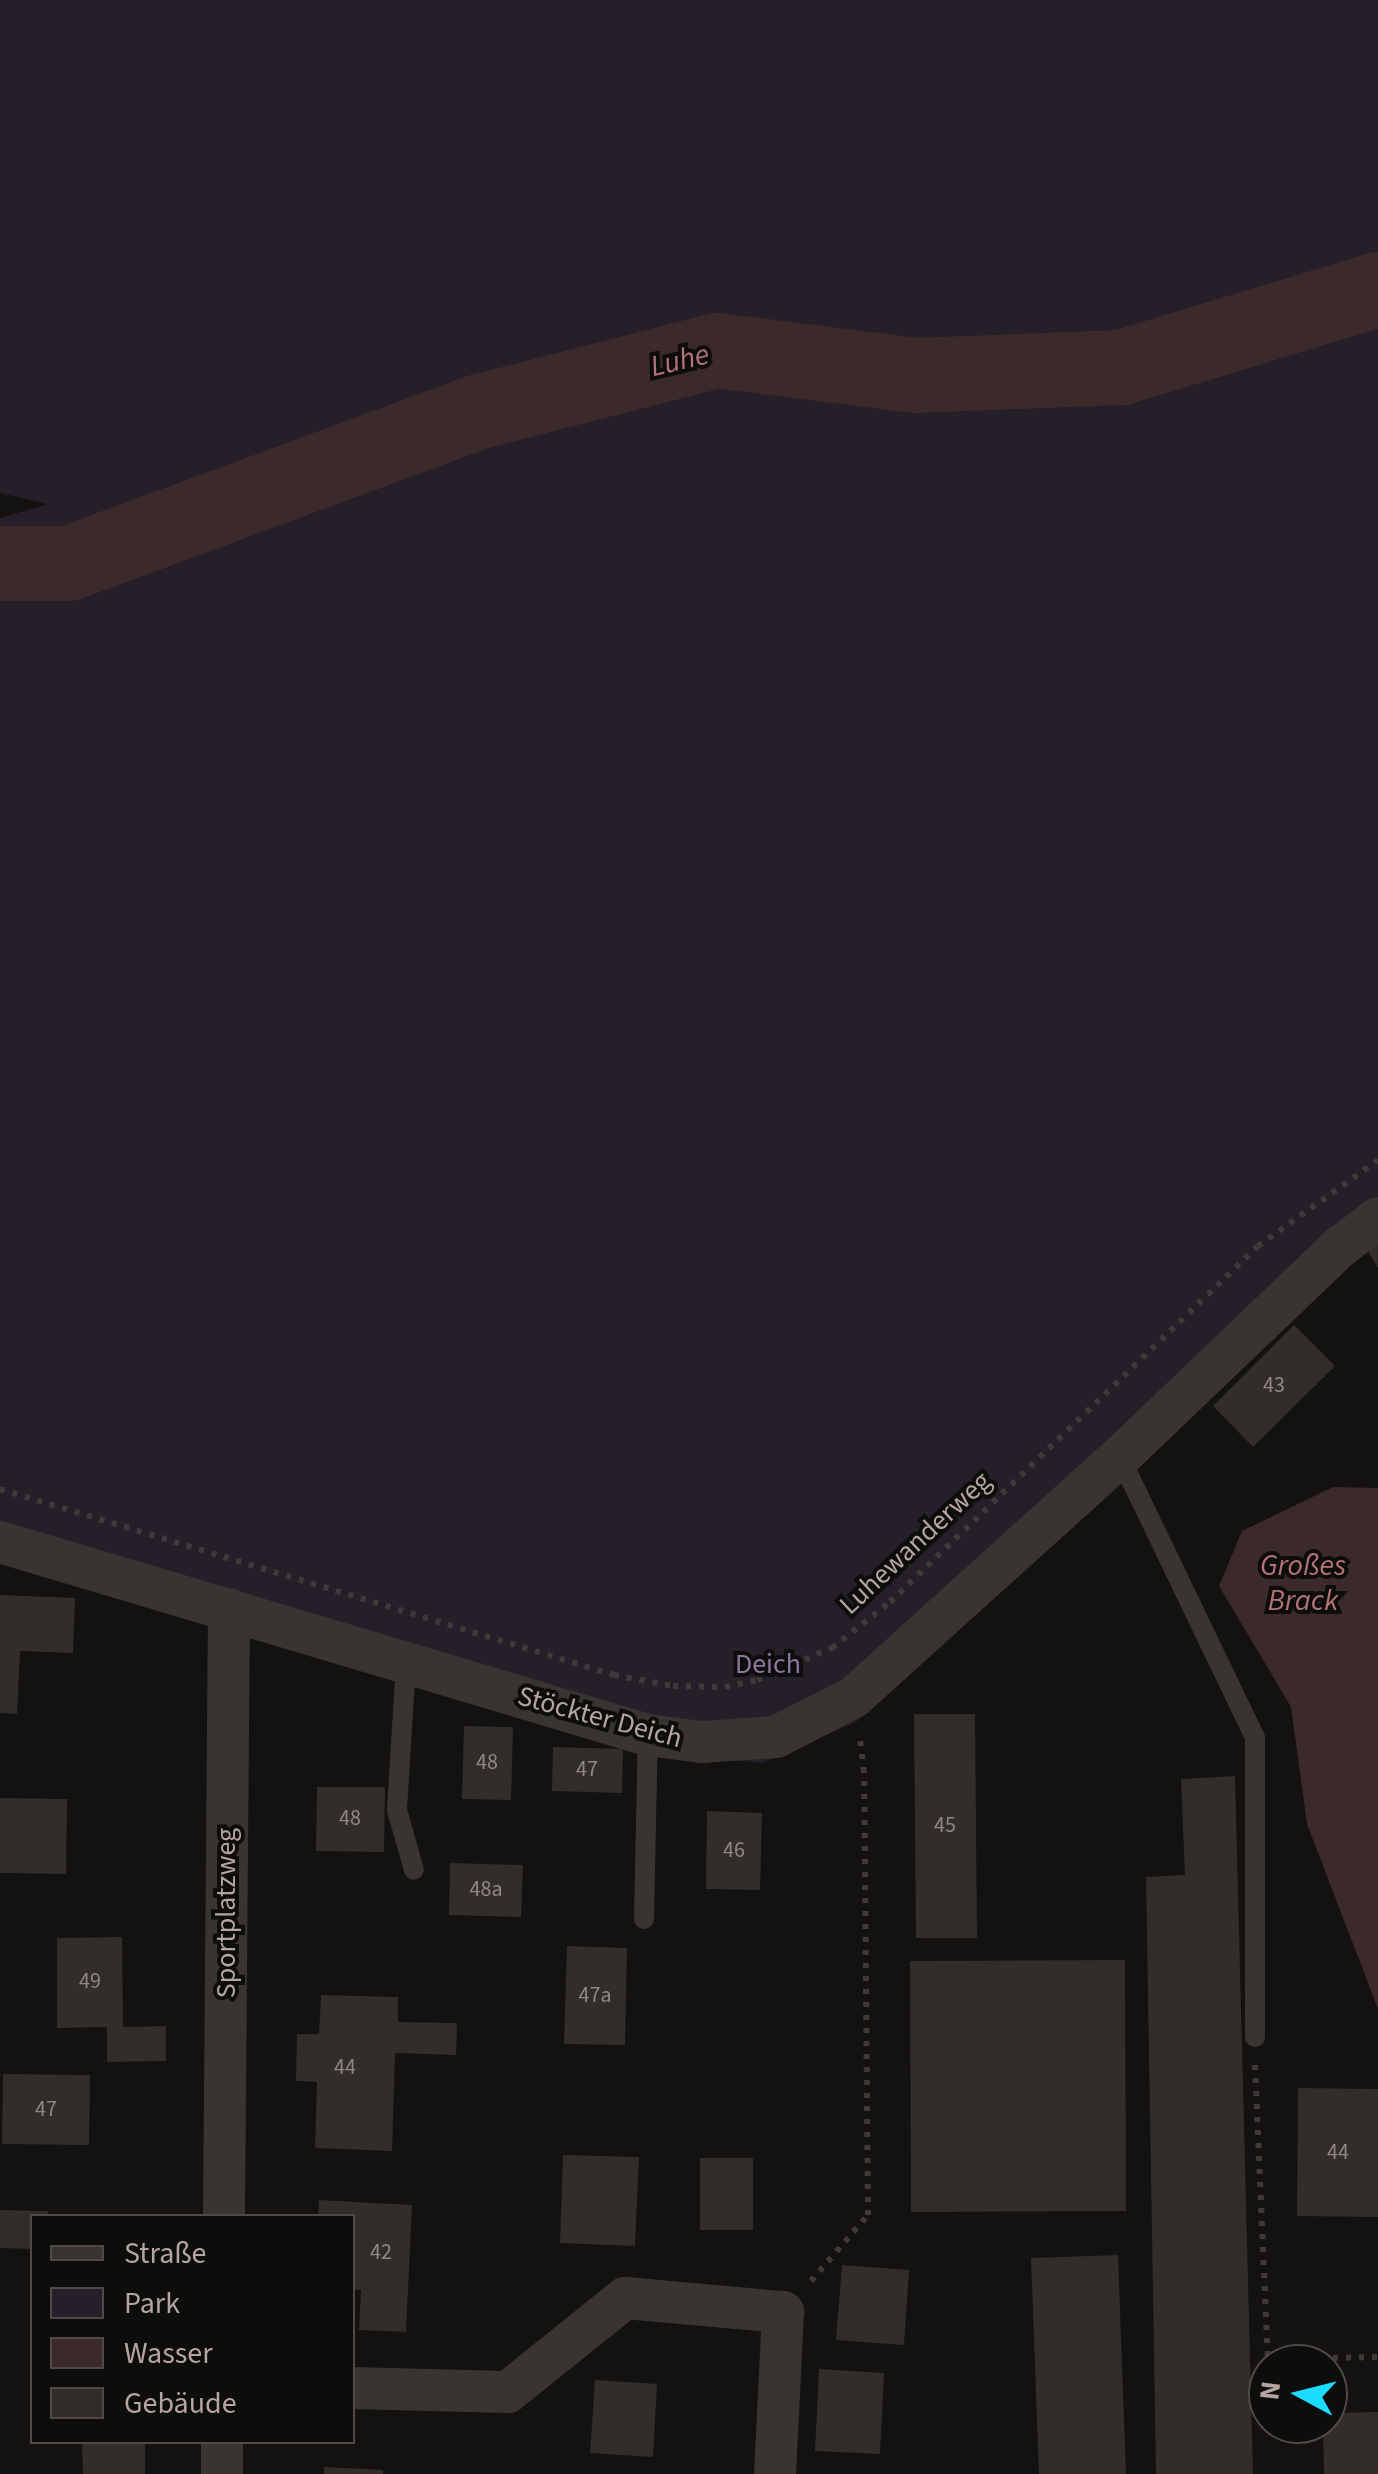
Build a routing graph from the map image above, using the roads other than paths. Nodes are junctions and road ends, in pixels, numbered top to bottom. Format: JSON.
{"nodes":[{"id":1,"x":1378,"y":1218,"type":"edge"},
{"id":2,"x":1120,"y":1456,"type":"junction"},
{"id":3,"x":0,"y":1542,"type":"edge"},
{"id":4,"x":229,"y":1609,"type":"junction"},
{"id":5,"x":406,"y":1662,"type":"junction"},
{"id":6,"x":648,"y":1735,"type":"junction"},
{"id":7,"x":414,"y":1870,"type":"dead end"},
{"id":8,"x":644,"y":1918,"type":"dead end"},
{"id":9,"x":1255,"y":2037,"type":"road end"},
{"id":10,"x":224,"y":2214,"type":"edge"},
{"id":11,"x":355,"y":2388,"type":"edge"},
{"id":12,"x":222,"y":2444,"type":"edge"},
{"id":13,"x":222,"y":2474,"type":"edge"},
{"id":14,"x":776,"y":2474,"type":"edge"}],
"edges":[{"from":1,"to":2,"type":"street","name":"Stöckter Deich"},
{"from":2,"to":6,"type":"street","name":"Stöckter Deich"},
{"from":2,"to":9,"type":"lane"},
{"from":3,"to":4,"type":"street","name":"Stöckter Deich"},
{"from":4,"to":5,"type":"street","name":"Stöckter Deich"},
{"from":4,"to":10,"type":"street","name":"Sportplatzweg"},
{"from":5,"to":6,"type":"street","name":"Stöckter Deich"},
{"from":5,"to":7,"type":"lane"},
{"from":6,"to":8,"type":"lane"},
{"from":11,"to":14,"type":"street"},
{"from":12,"to":13,"type":"street"}]}
